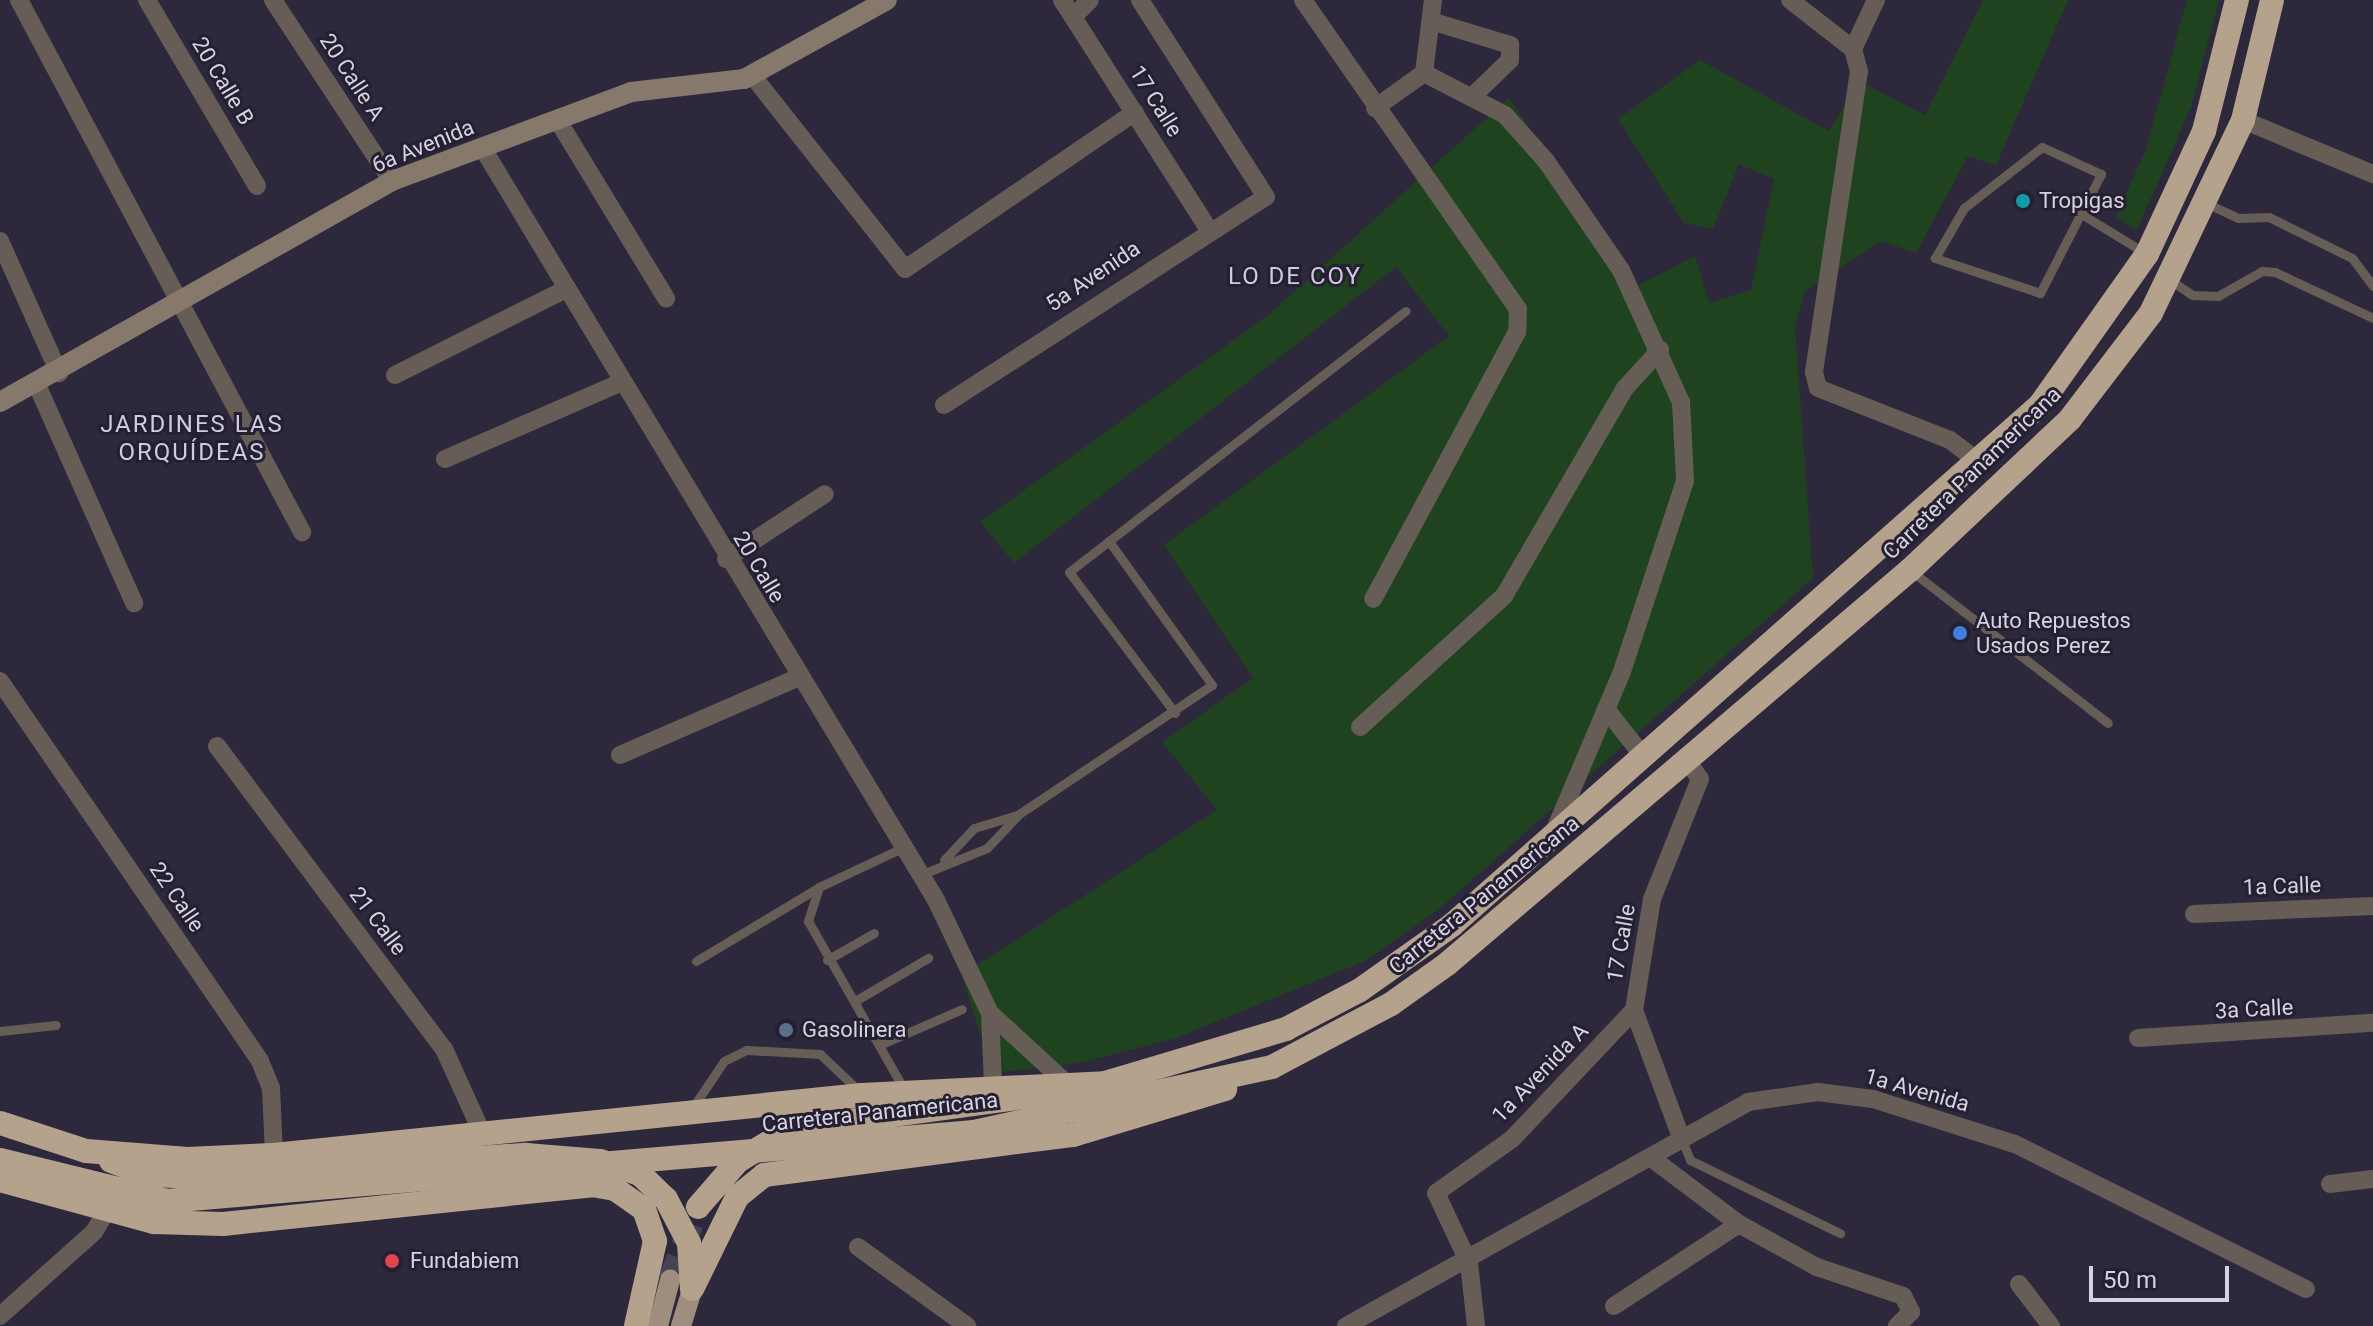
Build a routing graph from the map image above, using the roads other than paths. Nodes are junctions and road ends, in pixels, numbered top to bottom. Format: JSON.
{"nodes":[{"id":1,"x":19,"y":0,"type":"edge"},
{"id":2,"x":147,"y":0,"type":"edge"},
{"id":3,"x":273,"y":0,"type":"edge"},
{"id":4,"x":1062,"y":0,"type":"edge"},
{"id":5,"x":1090,"y":0,"type":"edge"},
{"id":6,"x":1140,"y":0,"type":"edge"},
{"id":7,"x":1303,"y":0,"type":"edge"},
{"id":8,"x":1433,"y":0,"type":"edge"},
{"id":9,"x":1790,"y":0,"type":"edge"},
{"id":10,"x":1876,"y":0,"type":"edge"},
{"id":11,"x":2237,"y":0,"type":"edge"},
{"id":12,"x":2272,"y":0,"type":"edge"},
{"id":13,"x":875,"y":4,"type":"edge"},
{"id":14,"x":1073,"y":17,"type":"junction"},
{"id":15,"x":1431,"y":21,"type":"junction"},
{"id":16,"x":1853,"y":49,"type":"junction"},
{"id":17,"x":1424,"y":73,"type":"junction"},
{"id":18,"x":752,"y":75,"type":"junction"},
{"id":19,"x":1476,"y":93,"type":"junction"},
{"id":20,"x":1375,"y":108,"type":"junction"},
{"id":21,"x":1135,"y":112,"type":"junction"},
{"id":22,"x":557,"y":119,"type":"junction"},
{"id":23,"x":2243,"y":120,"type":"junction"},
{"id":24,"x":482,"y":147,"type":"junction"},
{"id":25,"x":2373,"y":174,"type":"edge"},
{"id":26,"x":392,"y":181,"type":"junction"},
{"id":27,"x":257,"y":186,"type":"dead end"},
{"id":28,"x":2208,"y":204,"type":"junction"},
{"id":29,"x":2083,"y":215,"type":"junction"},
{"id":30,"x":1208,"y":228,"type":"junction"},
{"id":31,"x":0,"y":241,"type":"edge"},
{"id":32,"x":2147,"y":254,"type":"junction"},
{"id":33,"x":2169,"y":279,"type":"junction"},
{"id":34,"x":2373,"y":286,"type":"edge"},
{"id":35,"x":566,"y":289,"type":"junction"},
{"id":36,"x":666,"y":298,"type":"dead end"},
{"id":37,"x":184,"y":302,"type":"junction"},
{"id":38,"x":1406,"y":311,"type":"dead end"},
{"id":39,"x":2373,"y":318,"type":"edge"},
{"id":40,"x":1660,"y":350,"type":"junction"},
{"id":41,"x":59,"y":373,"type":"junction"},
{"id":42,"x":395,"y":375,"type":"dead end"},
{"id":43,"x":622,"y":382,"type":"junction"},
{"id":44,"x":37,"y":385,"type":"junction"},
{"id":45,"x":0,"y":402,"type":"edge"},
{"id":46,"x":944,"y":405,"type":"dead end"},
{"id":47,"x":445,"y":459,"type":"dead end"},
{"id":48,"x":1981,"y":463,"type":"junction"},
{"id":49,"x":825,"y":494,"type":"dead end"},
{"id":50,"x":302,"y":532,"type":"dead end"},
{"id":51,"x":1109,"y":541,"type":"junction"},
{"id":52,"x":726,"y":559,"type":"junction"},
{"id":53,"x":1910,"y":570,"type":"junction"},
{"id":54,"x":1373,"y":599,"type":"dead end"},
{"id":55,"x":134,"y":603,"type":"dead end"},
{"id":56,"x":797,"y":678,"type":"junction"},
{"id":57,"x":0,"y":681,"type":"edge"},
{"id":58,"x":1606,"y":709,"type":"junction"},
{"id":59,"x":1175,"y":713,"type":"junction"},
{"id":60,"x":2108,"y":723,"type":"dead end"},
{"id":61,"x":1360,"y":727,"type":"dead end"},
{"id":62,"x":217,"y":746,"type":"dead end"},
{"id":63,"x":620,"y":755,"type":"dead end"},
{"id":64,"x":1643,"y":756,"type":"junction"},
{"id":65,"x":1686,"y":759,"type":"junction"},
{"id":66,"x":1019,"y":814,"type":"junction"},
{"id":67,"x":1554,"y":833,"type":"junction"},
{"id":68,"x":902,"y":848,"type":"junction"},
{"id":69,"x":941,"y":863,"type":"junction"},
{"id":70,"x":919,"y":875,"type":"junction"},
{"id":71,"x":819,"y":887,"type":"junction"},
{"id":72,"x":2373,"y":906,"type":"edge"},
{"id":73,"x":2194,"y":914,"type":"dead end"},
{"id":74,"x":874,"y":933,"type":"dead end"},
{"id":75,"x":928,"y":958,"type":"dead end"},
{"id":76,"x":827,"y":960,"type":"junction"},
{"id":77,"x":696,"y":961,"type":"dead end"},
{"id":78,"x":855,"y":1001,"type":"junction"},
{"id":79,"x":962,"y":1009,"type":"dead end"},
{"id":80,"x":1634,"y":1010,"type":"junction"},
{"id":81,"x":990,"y":1013,"type":"junction"},
{"id":82,"x":2373,"y":1023,"type":"edge"},
{"id":83,"x":56,"y":1025,"type":"dead end"},
{"id":84,"x":0,"y":1031,"type":"edge"},
{"id":85,"x":2138,"y":1038,"type":"dead end"},
{"id":86,"x":882,"y":1044,"type":"junction"},
{"id":87,"x":1272,"y":1067,"type":"junction"},
{"id":88,"x":1063,"y":1080,"type":"junction"},
{"id":89,"x":1105,"y":1083,"type":"junction"},
{"id":90,"x":993,"y":1084,"type":"junction"},
{"id":91,"x":905,"y":1091,"type":"junction"},
{"id":92,"x":862,"y":1095,"type":"junction"},
{"id":93,"x":688,"y":1115,"type":"junction"},
{"id":94,"x":0,"y":1123,"type":"edge"},
{"id":95,"x":483,"y":1135,"type":"junction"},
{"id":96,"x":1682,"y":1140,"type":"junction"},
{"id":97,"x":86,"y":1151,"type":"junction"},
{"id":98,"x":274,"y":1155,"type":"junction"},
{"id":99,"x":0,"y":1160,"type":"edge"},
{"id":100,"x":1654,"y":1160,"type":"junction"},
{"id":101,"x":2373,"y":1179,"type":"edge"},
{"id":102,"x":0,"y":1180,"type":"edge"},
{"id":103,"x":2330,"y":1184,"type":"dead end"},
{"id":104,"x":698,"y":1207,"type":"tunnel mouth"},
{"id":105,"x":106,"y":1212,"type":"junction"},
{"id":106,"x":1739,"y":1224,"type":"junction"},
{"id":107,"x":1840,"y":1233,"type":"dead end"},
{"id":108,"x":858,"y":1247,"type":"dead end"},
{"id":109,"x":1469,"y":1263,"type":"junction"},
{"id":110,"x":681,"y":1284,"type":"junction"},
{"id":111,"x":2019,"y":1284,"type":"dead end"},
{"id":112,"x":2306,"y":1289,"type":"dead end"},
{"id":113,"x":1614,"y":1306,"type":"dead end"},
{"id":114,"x":0,"y":1316,"type":"edge"},
{"id":115,"x":636,"y":1326,"type":"edge"},
{"id":116,"x":658,"y":1326,"type":"edge"},
{"id":117,"x":681,"y":1326,"type":"edge"},
{"id":118,"x":967,"y":1326,"type":"edge"},
{"id":119,"x":1346,"y":1326,"type":"edge"},
{"id":120,"x":1476,"y":1326,"type":"edge"},
{"id":121,"x":1897,"y":1326,"type":"edge"},
{"id":122,"x":2051,"y":1326,"type":"edge"}],
"edges":[{"from":1,"to":37,"type":"street"},
{"from":2,"to":27,"type":"street","name":"20 Calle B"},
{"from":3,"to":26,"type":"street","name":"20 Calle A"},
{"from":4,"to":14,"type":"street","name":"17 Calle"},
{"from":5,"to":14,"type":"street"},
{"from":6,"to":30,"type":"street","name":"5a Avenida"},
{"from":7,"to":20,"type":"street"},
{"from":8,"to":15,"type":"street"},
{"from":9,"to":16,"type":"street"},
{"from":10,"to":16,"type":"street"},
{"from":11,"to":32,"type":"highway","name":"Carretera Panamericana"},
{"from":12,"to":23,"type":"highway","name":"Carretera Panamericana"},
{"from":13,"to":18,"type":"street","name":"6a Avenida"},
{"from":14,"to":21,"type":"street","name":"17 Calle"},
{"from":15,"to":17,"type":"street"},
{"from":15,"to":19,"type":"street"},
{"from":16,"to":48,"type":"street"},
{"from":17,"to":19,"type":"street"},
{"from":17,"to":20,"type":"street"},
{"from":18,"to":21,"type":"street"},
{"from":18,"to":22,"type":"street","name":"6a Avenida"},
{"from":19,"to":40,"type":"street"},
{"from":20,"to":54,"type":"street"},
{"from":21,"to":30,"type":"street","name":"17 Calle"},
{"from":22,"to":24,"type":"street","name":"6a Avenida"},
{"from":22,"to":36,"type":"street"},
{"from":23,"to":25,"type":"street"},
{"from":23,"to":28,"type":"highway","name":"Carretera Panamericana"},
{"from":24,"to":26,"type":"street","name":"6a Avenida"},
{"from":24,"to":35,"type":"street","name":"20 Calle"},
{"from":26,"to":37,"type":"street","name":"6a Avenida"},
{"from":28,"to":33,"type":"highway","name":"Carretera Panamericana"},
{"from":28,"to":34,"type":"lane"},
{"from":29,"to":29,"type":"lane"},
{"from":29,"to":32,"type":"lane"},
{"from":30,"to":46,"type":"street","name":"5a Avenida"},
{"from":31,"to":41,"type":"street"},
{"from":32,"to":48,"type":"highway","name":"Carretera Panamericana"},
{"from":33,"to":39,"type":"lane"},
{"from":33,"to":53,"type":"highway","name":"Carretera Panamericana"},
{"from":35,"to":42,"type":"street"},
{"from":35,"to":43,"type":"street","name":"20 Calle"},
{"from":37,"to":41,"type":"street","name":"6a Avenida"},
{"from":37,"to":50,"type":"street"},
{"from":38,"to":51,"type":"lane"},
{"from":40,"to":58,"type":"street"},
{"from":40,"to":61,"type":"street"},
{"from":41,"to":44,"type":"street","name":"6a Avenida"},
{"from":43,"to":47,"type":"street"},
{"from":43,"to":52,"type":"street","name":"20 Calle"},
{"from":44,"to":45,"type":"street","name":"6a Avenida"},
{"from":44,"to":55,"type":"street"},
{"from":48,"to":64,"type":"highway","name":"Carretera Panamericana"},
{"from":49,"to":52,"type":"street"},
{"from":51,"to":59,"type":"lane"},
{"from":51,"to":59,"type":"lane"},
{"from":52,"to":56,"type":"street","name":"20 Calle"},
{"from":53,"to":60,"type":"lane"},
{"from":53,"to":65,"type":"highway","name":"Carretera Panamericana"},
{"from":56,"to":63,"type":"street"},
{"from":56,"to":68,"type":"street","name":"20 Calle"},
{"from":57,"to":98,"type":"street","name":"22 Calle"},
{"from":58,"to":64,"type":"street"},
{"from":58,"to":67,"type":"street"},
{"from":59,"to":66,"type":"lane"},
{"from":62,"to":95,"type":"street","name":"21 Calle"},
{"from":64,"to":67,"type":"highway","name":"Carretera Panamericana"},
{"from":65,"to":80,"type":"street","name":"17 Calle"},
{"from":65,"to":87,"type":"highway","name":"Carretera Panamericana"},
{"from":66,"to":69,"type":"lane"},
{"from":66,"to":69,"type":"lane"},
{"from":67,"to":89,"type":"highway","name":"Carretera Panamericana"},
{"from":68,"to":70,"type":"street","name":"20 Calle"},
{"from":68,"to":71,"type":"lane"},
{"from":69,"to":70,"type":"lane"},
{"from":70,"to":81,"type":"street","name":"20 Calle"},
{"from":71,"to":76,"type":"lane"},
{"from":71,"to":77,"type":"lane"},
{"from":72,"to":73,"type":"street","name":"1a Calle"},
{"from":74,"to":76,"type":"lane"},
{"from":75,"to":78,"type":"lane"},
{"from":76,"to":78,"type":"lane"},
{"from":78,"to":86,"type":"lane"},
{"from":79,"to":86,"type":"lane"},
{"from":80,"to":96,"type":"street","name":"17 Calle"},
{"from":80,"to":109,"type":"street","name":"1a Avenida A"},
{"from":81,"to":88,"type":"street","name":"20 Calle"},
{"from":81,"to":90,"type":"street","name":"20 Calle"},
{"from":82,"to":85,"type":"street","name":"3a Calle"},
{"from":83,"to":84,"type":"lane"},
{"from":86,"to":91,"type":"lane"},
{"from":87,"to":99,"type":"highway","name":"Carretera Panamericana","bridge":true},
{"from":87,"to":110,"type":"highway"},
{"from":88,"to":89,"type":"highway","name":"Carretera Panamericana"},
{"from":88,"to":90,"type":"highway","name":"Carretera Panamericana"},
{"from":89,"to":104,"type":"highway"},
{"from":90,"to":91,"type":"highway","name":"Carretera Panamericana"},
{"from":91,"to":92,"type":"highway","name":"Carretera Panamericana"},
{"from":92,"to":93,"type":"highway","name":"Carretera Panamericana"},
{"from":92,"to":93,"type":"lane"},
{"from":93,"to":95,"type":"highway","name":"Carretera Panamericana"},
{"from":94,"to":97,"type":"highway","name":"Carretera Panamericana"},
{"from":95,"to":98,"type":"highway","name":"Carretera Panamericana"},
{"from":96,"to":100,"type":"street","name":"1a Avenida"},
{"from":96,"to":107,"type":"lane"},
{"from":96,"to":112,"type":"street","name":"1a Avenida"},
{"from":97,"to":98,"type":"highway","name":"Carretera Panamericana"},
{"from":97,"to":110,"type":"highway"},
{"from":100,"to":106,"type":"street"},
{"from":100,"to":109,"type":"street","name":"1a Avenida"},
{"from":101,"to":103,"type":"street"},
{"from":102,"to":105,"type":"highway"},
{"from":105,"to":114,"type":"street"},
{"from":105,"to":115,"type":"highway"},
{"from":106,"to":113,"type":"street"},
{"from":106,"to":121,"type":"street"},
{"from":108,"to":118,"type":"street"},
{"from":109,"to":119,"type":"street","name":"1a Avenida"},
{"from":109,"to":120,"type":"street"},
{"from":110,"to":116,"type":"main road"},
{"from":110,"to":117,"type":"main road"},
{"from":111,"to":122,"type":"street"}]}
